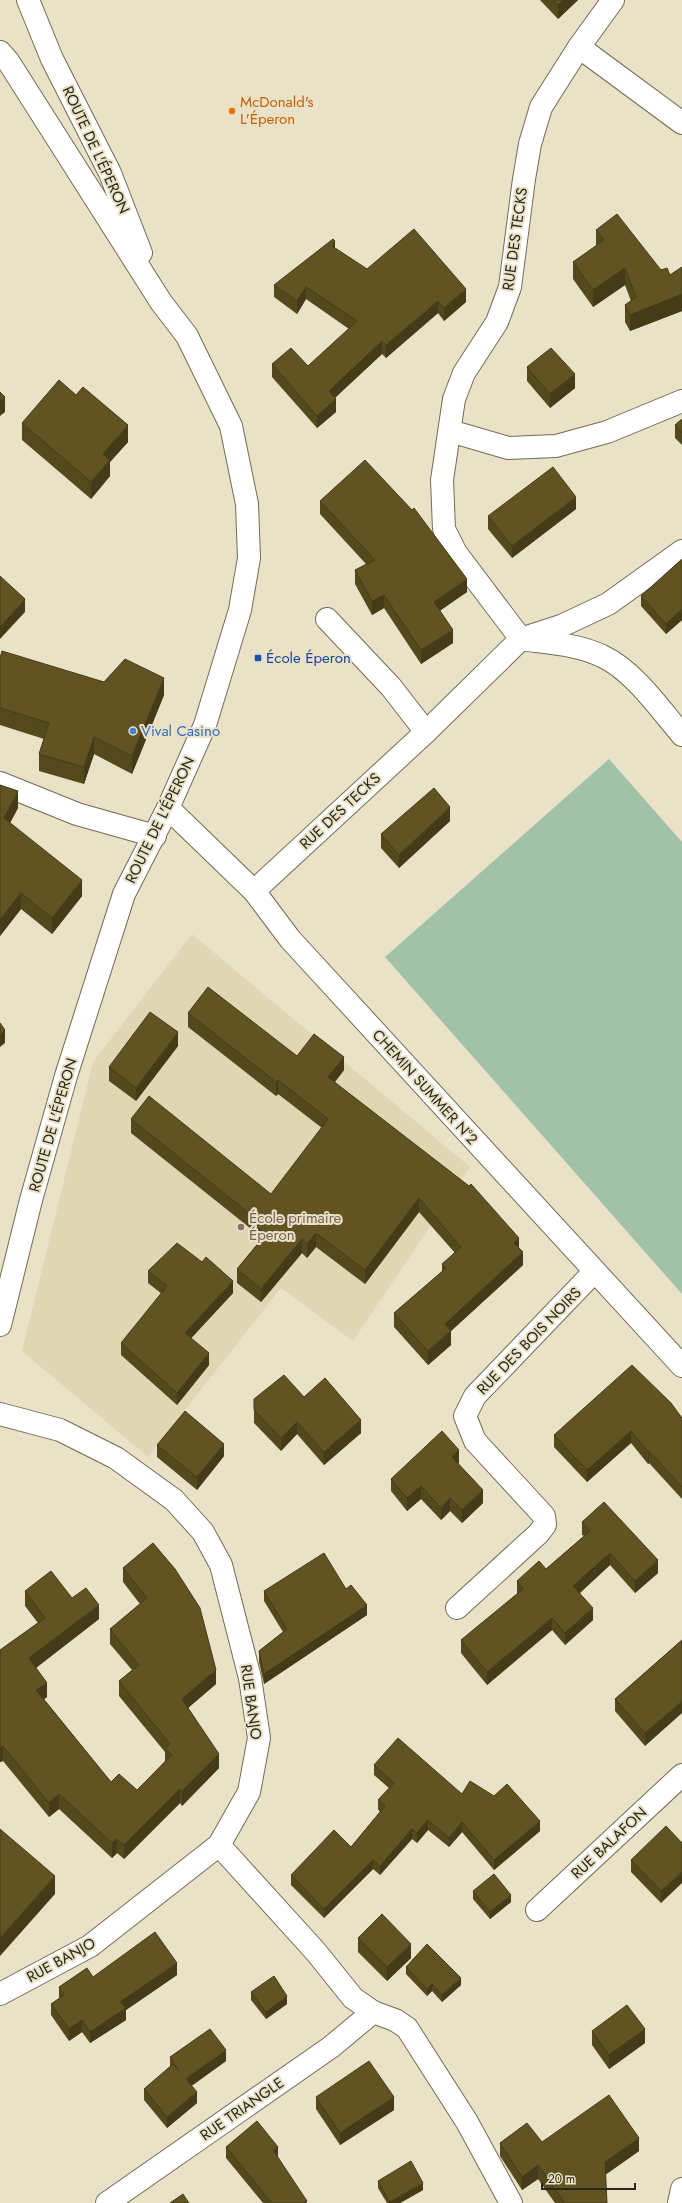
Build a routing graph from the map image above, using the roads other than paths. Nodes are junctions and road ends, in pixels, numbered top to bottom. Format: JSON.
{"nodes":[{"id":1,"x":28,"y":0,"type":"edge"},
{"id":2,"x":613,"y":0,"type":"edge"},
{"id":3,"x":579,"y":46,"type":"junction"},
{"id":4,"x":0,"y":52,"type":"edge"},
{"id":5,"x":682,"y":123,"type":"edge"},
{"id":6,"x":161,"y":302,"type":"junction"},
{"id":7,"x":682,"y":401,"type":"edge"},
{"id":8,"x":450,"y":431,"type":"junction"},
{"id":9,"x":682,"y":550,"type":"edge"},
{"id":10,"x":327,"y":619,"type":"dead end"},
{"id":11,"x":522,"y":639,"type":"junction"},
{"id":12,"x":426,"y":732,"type":"junction"},
{"id":13,"x":682,"y":735,"type":"edge"},
{"id":14,"x":0,"y":783,"type":"edge"},
{"id":15,"x":168,"y":808,"type":"junction"},
{"id":16,"x":155,"y":836,"type":"junction"},
{"id":17,"x":254,"y":891,"type":"junction"},
{"id":18,"x":6,"y":1271,"type":"edge"},
{"id":19,"x":594,"y":1272,"type":"junction"},
{"id":20,"x":0,"y":1326,"type":"edge"},
{"id":21,"x":682,"y":1366,"type":"edge"},
{"id":22,"x":0,"y":1414,"type":"edge"},
{"id":23,"x":457,"y":1608,"type":"dead end"},
{"id":24,"x":682,"y":1775,"type":"edge"},
{"id":25,"x":219,"y":1845,"type":"junction"},
{"id":26,"x":537,"y":1910,"type":"dead end"},
{"id":27,"x":0,"y":1994,"type":"edge"},
{"id":28,"x":373,"y":2012,"type":"junction"},
{"id":29,"x":682,"y":2189,"type":"edge"},
{"id":30,"x":107,"y":2203,"type":"edge"},
{"id":31,"x":511,"y":2203,"type":"edge"},
{"id":32,"x":678,"y":2203,"type":"edge"}],
"edges":[{"from":1,"to":6,"type":"street","name":"ROUTE DE L'ÉPERON"},
{"from":2,"to":3,"type":"street","name":"RUE DES TECKS"},
{"from":3,"to":5,"type":"street"},
{"from":3,"to":8,"type":"street","name":"RUE DES TECKS"},
{"from":4,"to":6,"type":"street","name":"ROUTE DE L'ÉPERON"},
{"from":6,"to":15,"type":"street","name":"ROUTE DE L'ÉPERON"},
{"from":7,"to":8,"type":"street"},
{"from":8,"to":11,"type":"street","name":"RUE DES TECKS"},
{"from":9,"to":11,"type":"street"},
{"from":10,"to":12,"type":"street"},
{"from":11,"to":12,"type":"street","name":"RUE DES TECKS"},
{"from":11,"to":13,"type":"street"},
{"from":12,"to":17,"type":"street","name":"RUE DES TECKS"},
{"from":14,"to":16,"type":"street"},
{"from":15,"to":16,"type":"street","name":"ROUTE DE L'ÉPERON"},
{"from":15,"to":17,"type":"street","name":"CHEMIN SUMMER N°2"},
{"from":16,"to":18,"type":"street","name":"ROUTE DE L'ÉPERON"},
{"from":17,"to":19,"type":"street","name":"CHEMIN SUMMER N°2"},
{"from":18,"to":20,"type":"street","name":"ROUTE DE L'ÉPERON"},
{"from":19,"to":21,"type":"street","name":"CHEMIN SUMMER N°2"},
{"from":19,"to":23,"type":"street","name":"RUE DES BOIS NOIRS"},
{"from":22,"to":25,"type":"street","name":"RUE BANJO"},
{"from":24,"to":26,"type":"street","name":"RUE BALAFON"},
{"from":25,"to":27,"type":"street","name":"RUE BANJO"},
{"from":25,"to":28,"type":"street"},
{"from":28,"to":30,"type":"street","name":"RUE TRIANGLE"},
{"from":28,"to":31,"type":"street"},
{"from":29,"to":32,"type":"street"}]}
